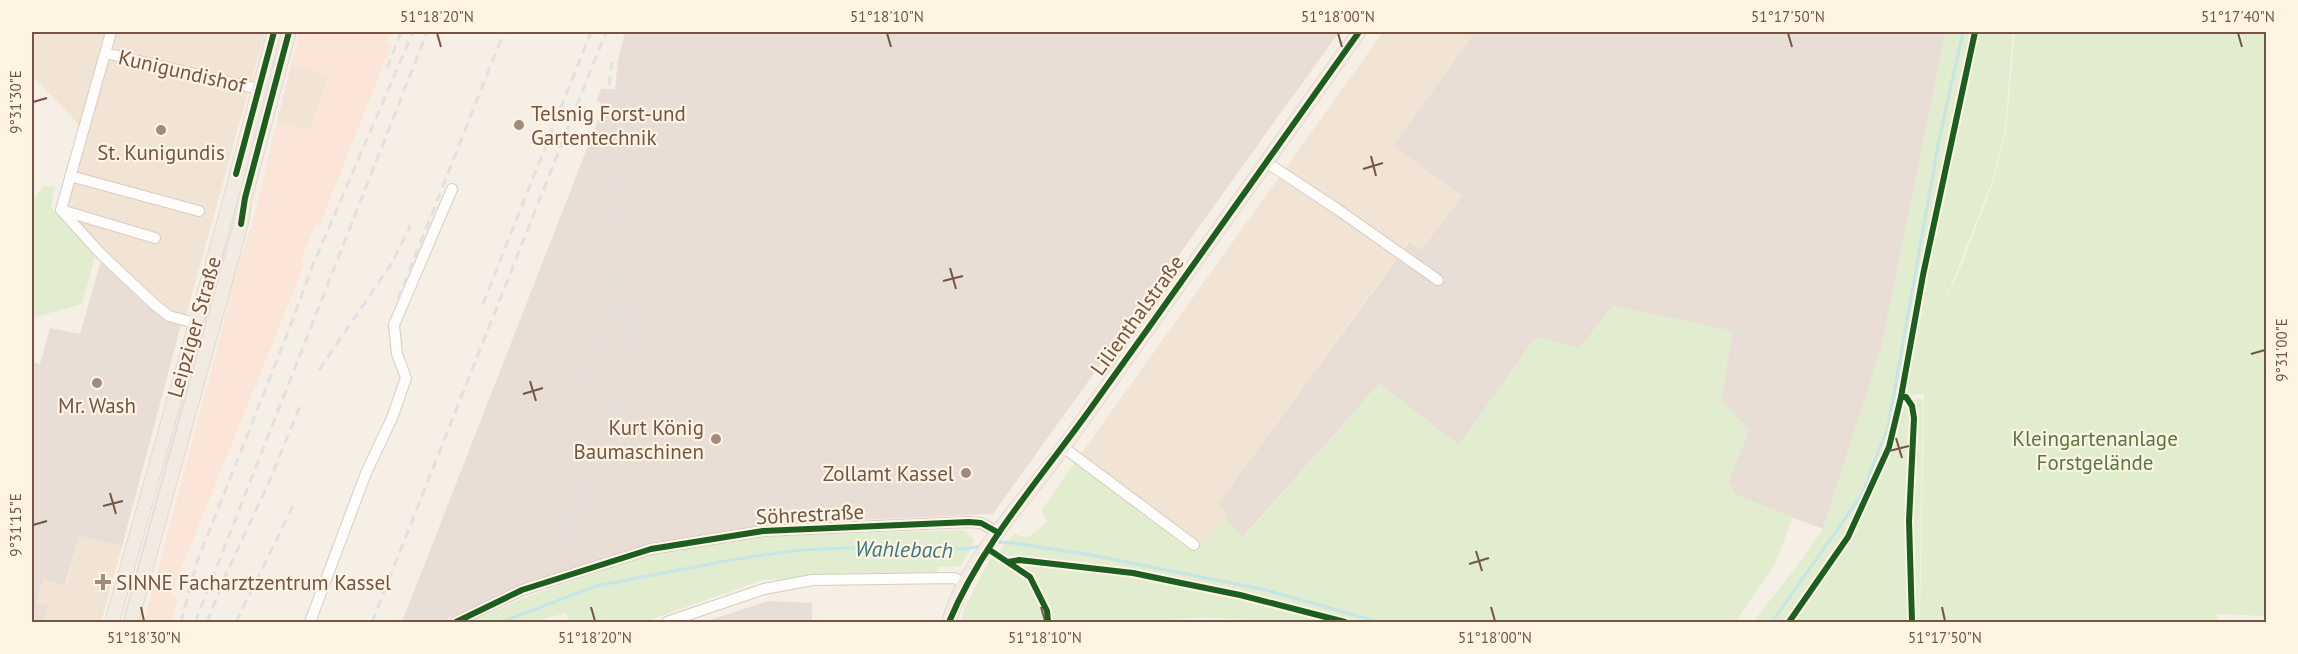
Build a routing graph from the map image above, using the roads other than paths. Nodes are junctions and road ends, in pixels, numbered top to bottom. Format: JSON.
{"nodes":[{"id":1,"x":111,"y":32,"type":"edge"},
{"id":2,"x":274,"y":32,"type":"edge"},
{"id":3,"x":289,"y":32,"type":"edge"},
{"id":4,"x":1359,"y":32,"type":"edge"},
{"id":5,"x":105,"y":54,"type":"junction"},
{"id":6,"x":259,"y":89,"type":"junction"},
{"id":7,"x":1266,"y":162,"type":"junction"},
{"id":8,"x":70,"y":176,"type":"junction"},
{"id":9,"x":452,"y":189,"type":"dead end"},
{"id":10,"x":61,"y":210,"type":"junction"},
{"id":11,"x":200,"y":211,"type":"dead end"},
{"id":12,"x":155,"y":238,"type":"dead end"},
{"id":13,"x":1437,"y":280,"type":"dead end"},
{"id":14,"x":195,"y":322,"type":"junction"},
{"id":15,"x":1063,"y":447,"type":"junction"},
{"id":16,"x":994,"y":540,"type":"junction"},
{"id":17,"x":1194,"y":544,"type":"dead end"},
{"id":18,"x":966,"y":584,"type":"junction"},
{"id":19,"x":112,"y":622,"type":"edge"},
{"id":20,"x":131,"y":622,"type":"edge"},
{"id":21,"x":310,"y":622,"type":"edge"},
{"id":22,"x":456,"y":622,"type":"edge"},
{"id":23,"x":667,"y":622,"type":"edge"},
{"id":24,"x":949,"y":622,"type":"edge"}],
"edges":[{"from":1,"to":5,"type":"street"},
{"from":2,"to":6,"type":"main road","name":"Leipziger Straße"},
{"from":3,"to":20,"type":"main road","name":"Leipziger Straße"},
{"from":4,"to":7,"type":"main road","name":"Lilienthalstraße"},
{"from":5,"to":6,"type":"street","name":"Kunigundishof"},
{"from":5,"to":8,"type":"street"},
{"from":6,"to":14,"type":"main road","name":"Leipziger Straße"},
{"from":7,"to":13,"type":"street"},
{"from":7,"to":15,"type":"main road","name":"Lilienthalstraße"},
{"from":8,"to":10,"type":"street"},
{"from":8,"to":11,"type":"street"},
{"from":9,"to":21,"type":"street"},
{"from":10,"to":12,"type":"street"},
{"from":10,"to":14,"type":"street"},
{"from":14,"to":19,"type":"main road","name":"Leipziger Straße"},
{"from":15,"to":16,"type":"main road","name":"Lilienthalstraße"},
{"from":15,"to":17,"type":"street"},
{"from":16,"to":18,"type":"main road","name":"Lilienthalstraße"},
{"from":16,"to":22,"type":"street","name":"Söhrestraße"},
{"from":18,"to":23,"type":"street"},
{"from":18,"to":24,"type":"main road","name":"Lilienthalstraße"}]}
